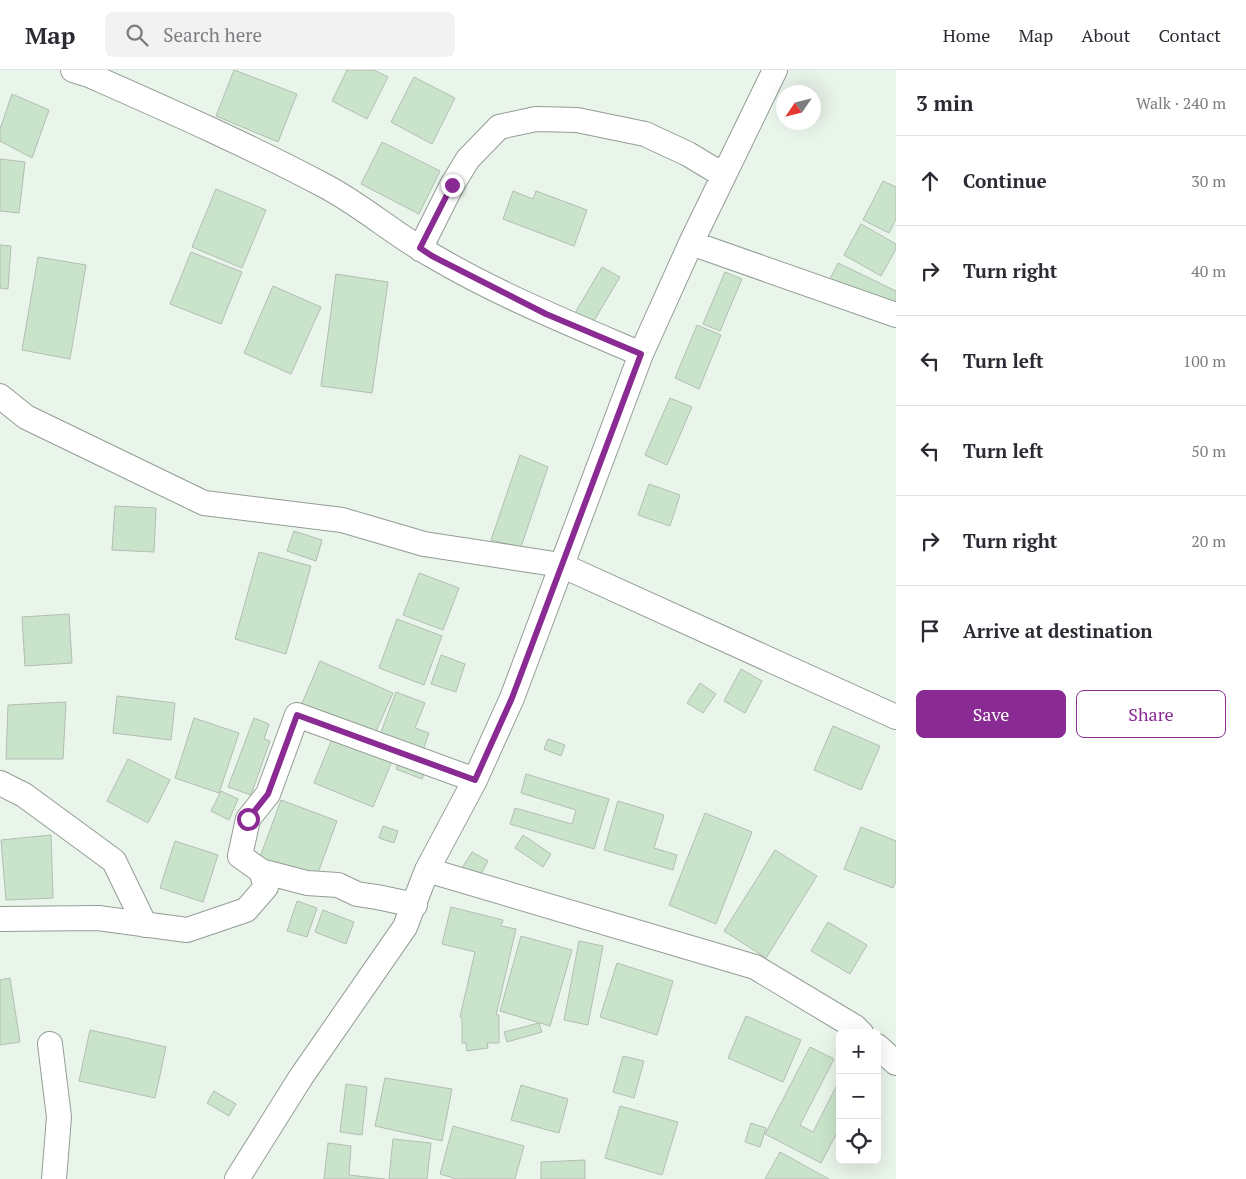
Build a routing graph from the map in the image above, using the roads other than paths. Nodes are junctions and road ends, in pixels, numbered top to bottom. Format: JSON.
{"nodes":[{"id":1,"x":73,"y":70,"type":"edge"},
{"id":2,"x":774,"y":70,"type":"edge"},
{"id":3,"x":723,"y":175,"type":"junction"},
{"id":4,"x":691,"y":243,"type":"junction"},
{"id":5,"x":420,"y":248,"type":"junction"},
{"id":6,"x":896,"y":315,"type":"edge"},
{"id":7,"x":641,"y":354,"type":"junction"},
{"id":8,"x":0,"y":396,"type":"edge"},
{"id":9,"x":561,"y":565,"type":"junction"},
{"id":10,"x":896,"y":717,"type":"edge"},
{"id":11,"x":475,"y":780,"type":"junction"},
{"id":12,"x":0,"y":783,"type":"edge"},
{"id":13,"x":427,"y":870,"type":"junction"},
{"id":14,"x":261,"y":871,"type":"junction"},
{"id":15,"x":414,"y":905,"type":"junction"},
{"id":16,"x":0,"y":920,"type":"edge"},
{"id":17,"x":145,"y":924,"type":"junction"},
{"id":18,"x":857,"y":1029,"type":"edge"},
{"id":19,"x":50,"y":1044,"type":"dead end"},
{"id":20,"x":881,"y":1050,"type":"edge"},
{"id":21,"x":896,"y":1063,"type":"edge"},
{"id":22,"x":54,"y":1179,"type":"edge"},
{"id":23,"x":237,"y":1179,"type":"edge"}],
"edges":[{"from":1,"to":5,"type":"street"},
{"from":2,"to":3,"type":"street"},
{"from":3,"to":4,"type":"street"},
{"from":3,"to":5,"type":"street"},
{"from":4,"to":6,"type":"street"},
{"from":4,"to":7,"type":"street"},
{"from":5,"to":7,"type":"street"},
{"from":7,"to":9,"type":"street"},
{"from":8,"to":9,"type":"street"},
{"from":9,"to":10,"type":"street"},
{"from":9,"to":11,"type":"street"},
{"from":11,"to":13,"type":"street"},
{"from":11,"to":14,"type":"street"},
{"from":12,"to":17,"type":"street"},
{"from":13,"to":15,"type":"street"},
{"from":13,"to":18,"type":"street"},
{"from":14,"to":15,"type":"street"},
{"from":14,"to":17,"type":"street"},
{"from":15,"to":23,"type":"street"},
{"from":16,"to":17,"type":"street"},
{"from":19,"to":22,"type":"street"},
{"from":20,"to":21,"type":"street"}]}
